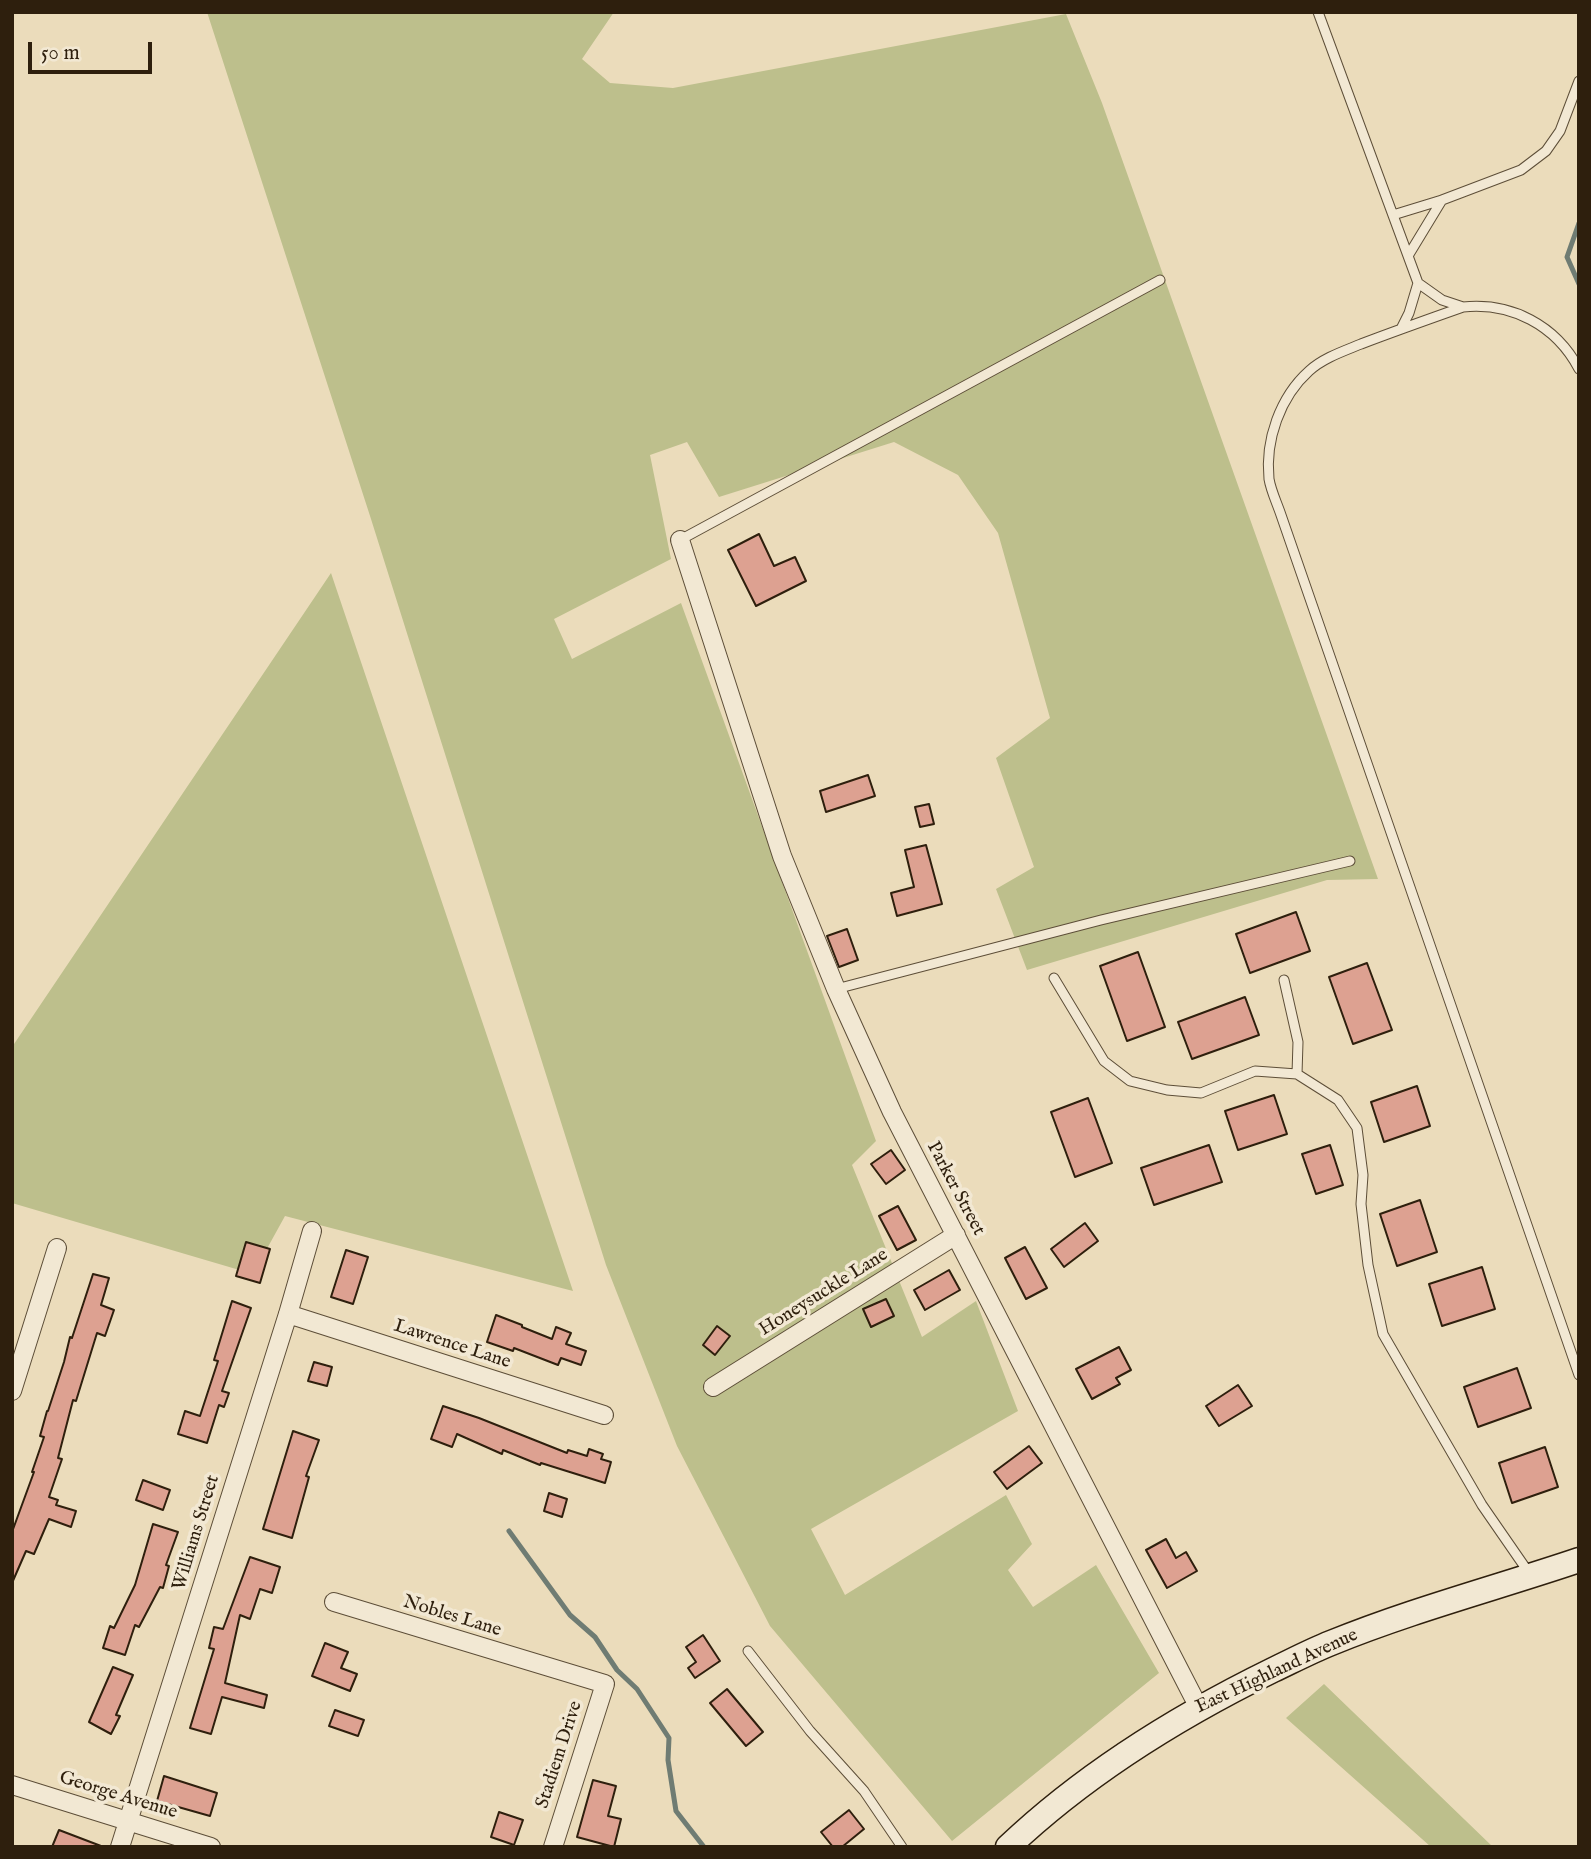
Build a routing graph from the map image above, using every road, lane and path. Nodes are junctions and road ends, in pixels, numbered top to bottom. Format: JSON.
{"nodes":[{"id":1,"x":1318,"y":12,"type":"edge"},
{"id":2,"x":1579,"y":81,"type":"edge"},
{"id":3,"x":1442,"y":200,"type":"junction"},
{"id":4,"x":1393,"y":215,"type":"junction"},
{"id":5,"x":1408,"y":256,"type":"junction"},
{"id":6,"x":1160,"y":280,"type":"dead end"},
{"id":7,"x":1418,"y":283,"type":"junction"},
{"id":8,"x":1463,"y":307,"type":"junction"},
{"id":9,"x":1401,"y":329,"type":"junction"},
{"id":10,"x":1579,"y":369,"type":"edge"},
{"id":11,"x":680,"y":540,"type":"joint"},
{"id":12,"x":1350,"y":861,"type":"dead end"},
{"id":13,"x":1054,"y":978,"type":"dead end"},
{"id":14,"x":1284,"y":980,"type":"dead end"},
{"id":15,"x":836,"y":989,"type":"junction"},
{"id":16,"x":1297,"y":1074,"type":"junction"},
{"id":17,"x":312,"y":1231,"type":"dead end"},
{"id":18,"x":956,"y":1234,"type":"junction"},
{"id":19,"x":57,"y":1248,"type":"dead end"},
{"id":20,"x":288,"y":1314,"type":"junction"},
{"id":21,"x":1579,"y":1376,"type":"edge"},
{"id":22,"x":713,"y":1387,"type":"dead end"},
{"id":23,"x":12,"y":1391,"type":"edge"},
{"id":24,"x":604,"y":1415,"type":"dead end"},
{"id":25,"x":1579,"y":1560,"type":"edge"},
{"id":26,"x":1531,"y":1576,"type":"junction"},
{"id":27,"x":334,"y":1602,"type":"dead end"},
{"id":28,"x":748,"y":1651,"type":"dead end"},
{"id":29,"x":558,"y":1670,"type":"joint"},
{"id":30,"x":1199,"y":1708,"type":"junction"},
{"id":31,"x":12,"y":1786,"type":"edge"},
{"id":32,"x":128,"y":1822,"type":"junction"},
{"id":33,"x":120,"y":1847,"type":"edge"},
{"id":34,"x":211,"y":1847,"type":"edge"},
{"id":35,"x":553,"y":1847,"type":"edge"},
{"id":36,"x":902,"y":1847,"type":"edge"},
{"id":37,"x":1008,"y":1847,"type":"edge"}],
"edges":[{"from":1,"to":4,"type":"lane"},
{"from":2,"to":3,"type":"lane"},
{"from":3,"to":4,"type":"lane"},
{"from":3,"to":5,"type":"lane"},
{"from":4,"to":5,"type":"lane"},
{"from":5,"to":7,"type":"lane"},
{"from":6,"to":11,"type":"lane"},
{"from":7,"to":8,"type":"lane"},
{"from":7,"to":9,"type":"lane"},
{"from":8,"to":9,"type":"lane"},
{"from":8,"to":10,"type":"lane"},
{"from":9,"to":21,"type":"lane"},
{"from":11,"to":15,"type":"street","name":"Parker Street"},
{"from":12,"to":15,"type":"lane"},
{"from":13,"to":16,"type":"lane"},
{"from":14,"to":16,"type":"lane"},
{"from":15,"to":18,"type":"street","name":"Parker Street"},
{"from":16,"to":26,"type":"lane"},
{"from":17,"to":20,"type":"street","name":"Williams Street"},
{"from":18,"to":22,"type":"street","name":"Honeysuckle Lane"},
{"from":18,"to":30,"type":"street","name":"Parker Street"},
{"from":19,"to":23,"type":"street"},
{"from":20,"to":24,"type":"street","name":"Lawrence Lane"},
{"from":20,"to":32,"type":"street","name":"Williams Street"},
{"from":25,"to":26,"type":"street","name":"East Highland Avenue"},
{"from":26,"to":30,"type":"street","name":"East Highland Avenue"},
{"from":27,"to":29,"type":"street","name":"Nobles Lane"},
{"from":28,"to":36,"type":"lane"},
{"from":29,"to":35,"type":"street","name":"Stadiem Drive"},
{"from":30,"to":37,"type":"street","name":"East Highland Avenue"},
{"from":31,"to":32,"type":"street","name":"George Avenue"},
{"from":32,"to":33,"type":"street","name":"Williams Street"},
{"from":32,"to":34,"type":"street","name":"George Avenue"}]}
